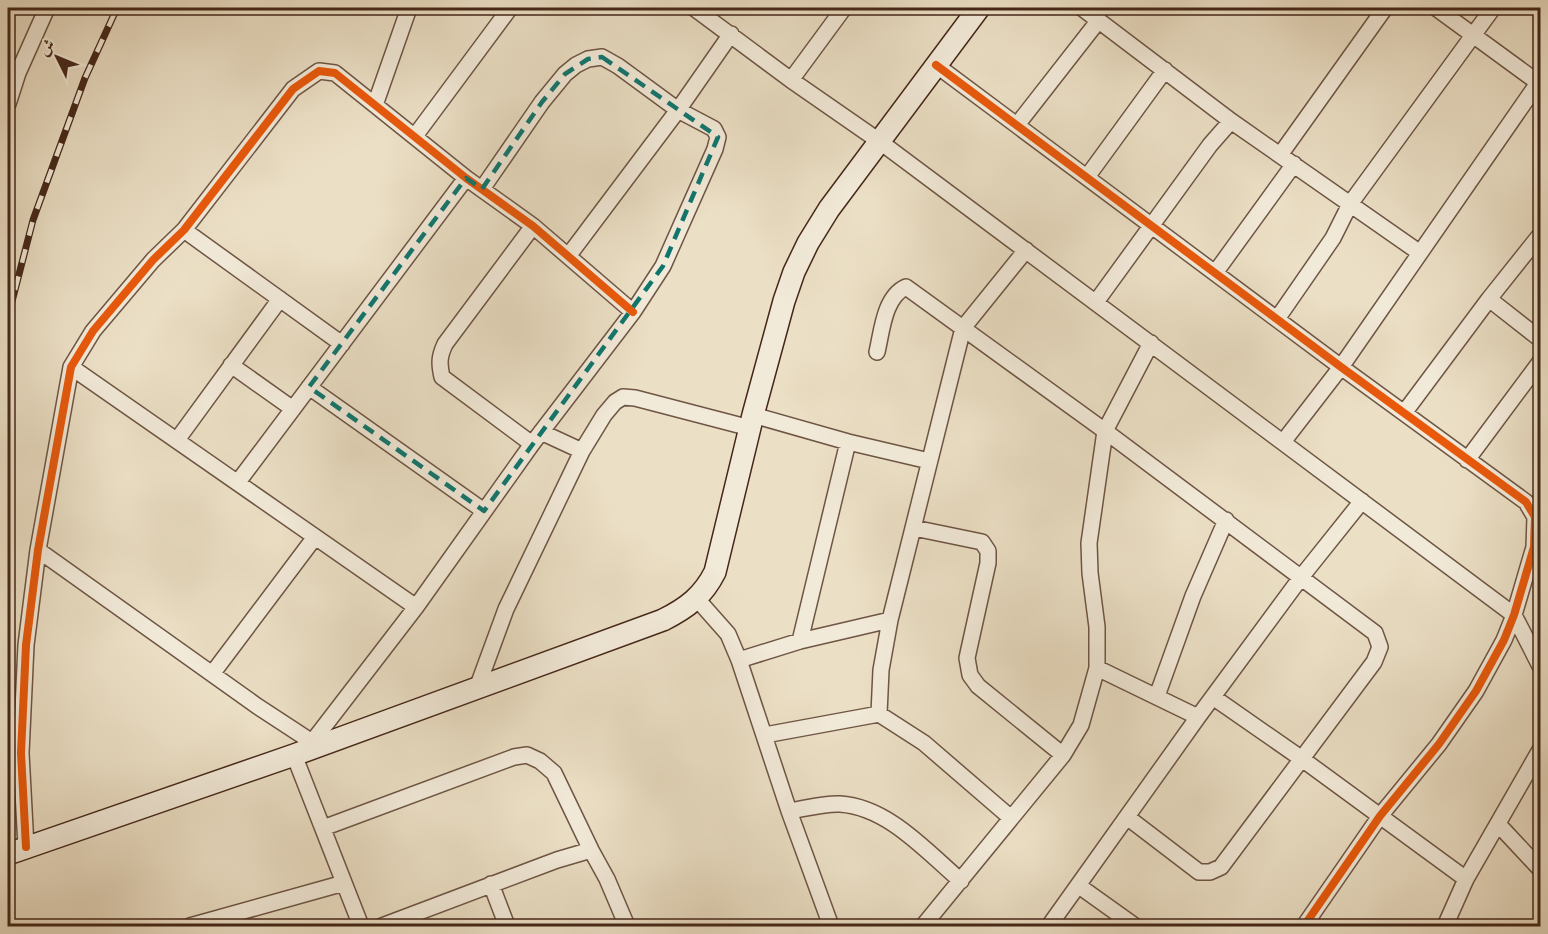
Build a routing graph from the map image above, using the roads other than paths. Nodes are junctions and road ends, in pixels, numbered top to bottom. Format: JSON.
{"nodes":[{"id":1,"x":47,"y":8,"type":"edge"},
{"id":2,"x":409,"y":8,"type":"edge"},
{"id":3,"x":510,"y":8,"type":"edge"},
{"id":4,"x":694,"y":8,"type":"edge"},
{"id":5,"x":844,"y":8,"type":"edge"},
{"id":6,"x":979,"y":8,"type":"edge"},
{"id":7,"x":1082,"y":8,"type":"edge"},
{"id":8,"x":1385,"y":8,"type":"edge"},
{"id":9,"x":1436,"y":8,"type":"edge"},
{"id":10,"x":1493,"y":8,"type":"edge"},
{"id":11,"x":1099,"y":20,"type":"junction"},
{"id":12,"x":731,"y":34,"type":"junction"},
{"id":13,"x":1474,"y":34,"type":"junction"},
{"id":14,"x":936,"y":65,"type":"junction"},
{"id":15,"x":13,"y":69,"type":"edge"},
{"id":16,"x":1165,"y":70,"type":"junction"},
{"id":17,"x":791,"y":80,"type":"junction"},
{"id":18,"x":1540,"y":82,"type":"edge"},
{"id":19,"x":8,"y":104,"type":"edge"},
{"id":20,"x":375,"y":105,"type":"junction"},
{"id":21,"x":678,"y":110,"type":"junction"},
{"id":22,"x":1231,"y":121,"type":"junction"},
{"id":23,"x":1017,"y":125,"type":"junction"},
{"id":24,"x":415,"y":136,"type":"junction"},
{"id":25,"x":879,"y":141,"type":"junction"},
{"id":26,"x":1281,"y":155,"type":"junction"},
{"id":27,"x":1294,"y":164,"type":"junction"},
{"id":28,"x":1087,"y":177,"type":"junction"},
{"id":29,"x":466,"y":178,"type":"junction"},
{"id":30,"x":483,"y":189,"type":"junction"},
{"id":31,"x":1350,"y":204,"type":"junction"},
{"id":32,"x":1152,"y":225,"type":"junction"},
{"id":33,"x":533,"y":226,"type":"junction"},
{"id":34,"x":184,"y":230,"type":"junction"},
{"id":35,"x":1540,"y":235,"type":"edge"},
{"id":36,"x":1026,"y":250,"type":"junction"},
{"id":37,"x":1420,"y":253,"type":"junction"},
{"id":38,"x":569,"y":255,"type":"junction"},
{"id":39,"x":1215,"y":273,"type":"junction"},
{"id":40,"x":280,"y":299,"type":"junction"},
{"id":41,"x":1489,"y":299,"type":"junction"},
{"id":42,"x":1096,"y":302,"type":"junction"},
{"id":43,"x":633,"y":312,"type":"junction"},
{"id":44,"x":1277,"y":319,"type":"junction"},
{"id":45,"x":963,"y":328,"type":"junction"},
{"id":46,"x":1540,"y":339,"type":"edge"},
{"id":47,"x":1151,"y":343,"type":"junction"},
{"id":48,"x":342,"y":344,"type":"junction"},
{"id":49,"x":877,"y":352,"type":"dead end"},
{"id":50,"x":1540,"y":362,"type":"edge"},
{"id":51,"x":231,"y":365,"type":"junction"},
{"id":52,"x":71,"y":367,"type":"junction"},
{"id":53,"x":1341,"y":367,"type":"junction"},
{"id":54,"x":309,"y":387,"type":"junction"},
{"id":55,"x":293,"y":409,"type":"junction"},
{"id":56,"x":1404,"y":413,"type":"junction"},
{"id":57,"x":751,"y":421,"type":"junction"},
{"id":58,"x":1105,"y":431,"type":"junction"},
{"id":59,"x":537,"y":438,"type":"junction"},
{"id":60,"x":177,"y":440,"type":"junction"},
{"id":61,"x":848,"y":442,"type":"junction"},
{"id":62,"x":1283,"y":442,"type":"junction"},
{"id":63,"x":582,"y":452,"type":"junction"},
{"id":64,"x":1467,"y":460,"type":"junction"},
{"id":65,"x":929,"y":461,"type":"junction"},
{"id":66,"x":238,"y":483,"type":"junction"},
{"id":67,"x":1362,"y":501,"type":"junction"},
{"id":68,"x":484,"y":512,"type":"junction"},
{"id":69,"x":1226,"y":520,"type":"junction"},
{"id":70,"x":914,"y":528,"type":"junction"},
{"id":71,"x":315,"y":537,"type":"junction"},
{"id":72,"x":38,"y":550,"type":"junction"},
{"id":73,"x":1302,"y":576,"type":"junction"},
{"id":74,"x":697,"y":599,"type":"junction"},
{"id":75,"x":416,"y":607,"type":"junction"},
{"id":76,"x":1514,"y":615,"type":"junction"},
{"id":77,"x":890,"y":620,"type":"junction"},
{"id":78,"x":800,"y":641,"type":"junction"},
{"id":79,"x":739,"y":660,"type":"junction"},
{"id":80,"x":1540,"y":666,"type":"edge"},
{"id":81,"x":1097,"y":668,"type":"junction"},
{"id":82,"x":212,"y":674,"type":"junction"},
{"id":83,"x":477,"y":688,"type":"junction"},
{"id":84,"x":1157,"y":696,"type":"junction"},
{"id":85,"x":1213,"y":697,"type":"junction"},
{"id":86,"x":879,"y":714,"type":"junction"},
{"id":87,"x":1198,"y":717,"type":"junction"},
{"id":88,"x":765,"y":735,"type":"junction"},
{"id":89,"x":304,"y":749,"type":"junction"},
{"id":90,"x":1540,"y":750,"type":"edge"},
{"id":91,"x":1063,"y":754,"type":"junction"},
{"id":92,"x":1302,"y":759,"type":"junction"},
{"id":93,"x":789,"y":812,"type":"junction"},
{"id":94,"x":1380,"y":816,"type":"junction"},
{"id":95,"x":1127,"y":817,"type":"junction"},
{"id":96,"x":1011,"y":818,"type":"junction"},
{"id":97,"x":1498,"y":824,"type":"junction"},
{"id":98,"x":323,"y":828,"type":"junction"},
{"id":99,"x":17,"y":850,"type":"edge"},
{"id":100,"x":591,"y":850,"type":"junction"},
{"id":101,"x":1540,"y":869,"type":"edge"},
{"id":102,"x":1466,"y":879,"type":"junction"},
{"id":103,"x":961,"y":881,"type":"junction"},
{"id":104,"x":344,"y":883,"type":"junction"},
{"id":105,"x":491,"y":884,"type":"junction"},
{"id":106,"x":1079,"y":886,"type":"junction"},
{"id":107,"x":190,"y":927,"type":"edge"},
{"id":108,"x":361,"y":927,"type":"edge"},
{"id":109,"x":382,"y":927,"type":"edge"},
{"id":110,"x":507,"y":927,"type":"edge"},
{"id":111,"x":627,"y":927,"type":"edge"},
{"id":112,"x":831,"y":927,"type":"edge"},
{"id":113,"x":923,"y":927,"type":"edge"},
{"id":114,"x":1049,"y":927,"type":"edge"},
{"id":115,"x":1135,"y":927,"type":"edge"},
{"id":116,"x":1304,"y":927,"type":"edge"},
{"id":117,"x":1445,"y":927,"type":"edge"}],
"edges":[{"from":1,"to":15,"type":"street"},
{"from":2,"to":20,"type":"street"},
{"from":3,"to":24,"type":"street"},
{"from":4,"to":12,"type":"street"},
{"from":5,"to":17,"type":"street"},
{"from":6,"to":14,"type":"main road"},
{"from":7,"to":11,"type":"street"},
{"from":8,"to":26,"type":"street"},
{"from":9,"to":13,"type":"street"},
{"from":10,"to":13,"type":"street"},
{"from":11,"to":16,"type":"street"},
{"from":11,"to":23,"type":"street"},
{"from":12,"to":17,"type":"street"},
{"from":12,"to":21,"type":"street"},
{"from":13,"to":18,"type":"street"},
{"from":13,"to":31,"type":"street"},
{"from":14,"to":23,"type":"street"},
{"from":14,"to":25,"type":"main road"},
{"from":15,"to":19,"type":"street"},
{"from":16,"to":22,"type":"street"},
{"from":16,"to":28,"type":"street"},
{"from":17,"to":25,"type":"street"},
{"from":18,"to":37,"type":"street"},
{"from":20,"to":24,"type":"street"},
{"from":20,"to":34,"type":"street"},
{"from":21,"to":30,"type":"street"},
{"from":21,"to":38,"type":"street"},
{"from":21,"to":43,"type":"street"},
{"from":22,"to":26,"type":"street"},
{"from":22,"to":32,"type":"street"},
{"from":23,"to":28,"type":"street"},
{"from":24,"to":29,"type":"street"},
{"from":25,"to":36,"type":"street"},
{"from":25,"to":57,"type":"main road"},
{"from":26,"to":27,"type":"street"},
{"from":27,"to":31,"type":"street"},
{"from":27,"to":39,"type":"street"},
{"from":28,"to":32,"type":"street"},
{"from":29,"to":30,"type":"street"},
{"from":29,"to":48,"type":"street"},
{"from":30,"to":33,"type":"street"},
{"from":31,"to":37,"type":"street"},
{"from":31,"to":44,"type":"street"},
{"from":32,"to":39,"type":"street"},
{"from":32,"to":42,"type":"street"},
{"from":33,"to":38,"type":"street"},
{"from":33,"to":59,"type":"street"},
{"from":34,"to":40,"type":"street"},
{"from":34,"to":52,"type":"street"},
{"from":35,"to":41,"type":"street"},
{"from":36,"to":42,"type":"street"},
{"from":36,"to":45,"type":"street"},
{"from":37,"to":53,"type":"street"},
{"from":38,"to":43,"type":"street"},
{"from":39,"to":44,"type":"street"},
{"from":40,"to":48,"type":"street"},
{"from":40,"to":51,"type":"street"},
{"from":41,"to":46,"type":"street"},
{"from":41,"to":56,"type":"street"},
{"from":42,"to":47,"type":"street"},
{"from":43,"to":59,"type":"street"},
{"from":44,"to":53,"type":"street"},
{"from":45,"to":49,"type":"street"},
{"from":45,"to":58,"type":"street"},
{"from":45,"to":65,"type":"street"},
{"from":47,"to":58,"type":"street"},
{"from":47,"to":62,"type":"street"},
{"from":48,"to":54,"type":"street"},
{"from":50,"to":64,"type":"street"},
{"from":51,"to":55,"type":"street"},
{"from":51,"to":60,"type":"street"},
{"from":52,"to":60,"type":"street"},
{"from":52,"to":72,"type":"street"},
{"from":53,"to":56,"type":"street"},
{"from":53,"to":62,"type":"street"},
{"from":54,"to":55,"type":"street"},
{"from":54,"to":68,"type":"street"},
{"from":55,"to":66,"type":"street"},
{"from":56,"to":64,"type":"street"},
{"from":57,"to":61,"type":"street"},
{"from":57,"to":63,"type":"street"},
{"from":57,"to":74,"type":"main road"},
{"from":58,"to":69,"type":"street"},
{"from":58,"to":81,"type":"street"},
{"from":59,"to":63,"type":"street"},
{"from":59,"to":68,"type":"street"},
{"from":60,"to":66,"type":"street"},
{"from":61,"to":65,"type":"street"},
{"from":61,"to":78,"type":"street"},
{"from":62,"to":67,"type":"street"},
{"from":63,"to":83,"type":"street"},
{"from":64,"to":76,"type":"street"},
{"from":65,"to":70,"type":"street"},
{"from":66,"to":71,"type":"street"},
{"from":67,"to":73,"type":"street"},
{"from":67,"to":76,"type":"street"},
{"from":68,"to":75,"type":"street"},
{"from":69,"to":73,"type":"street"},
{"from":69,"to":84,"type":"street"},
{"from":70,"to":77,"type":"street"},
{"from":70,"to":91,"type":"street"},
{"from":71,"to":75,"type":"street"},
{"from":71,"to":82,"type":"street"},
{"from":72,"to":82,"type":"street"},
{"from":72,"to":99,"type":"street"},
{"from":73,"to":85,"type":"street"},
{"from":73,"to":92,"type":"street"},
{"from":74,"to":79,"type":"street"},
{"from":74,"to":83,"type":"main road"},
{"from":75,"to":89,"type":"street"},
{"from":76,"to":80,"type":"street"},
{"from":76,"to":94,"type":"street"},
{"from":77,"to":78,"type":"street"},
{"from":77,"to":86,"type":"street"},
{"from":78,"to":79,"type":"street"},
{"from":79,"to":88,"type":"street"},
{"from":81,"to":84,"type":"street"},
{"from":81,"to":91,"type":"street"},
{"from":82,"to":89,"type":"street"},
{"from":83,"to":89,"type":"main road"},
{"from":84,"to":87,"type":"street"},
{"from":85,"to":87,"type":"street"},
{"from":85,"to":92,"type":"street"},
{"from":86,"to":88,"type":"street"},
{"from":86,"to":96,"type":"street"},
{"from":87,"to":95,"type":"street"},
{"from":88,"to":93,"type":"street"},
{"from":89,"to":98,"type":"street"},
{"from":89,"to":99,"type":"main road"},
{"from":90,"to":97,"type":"street"},
{"from":91,"to":96,"type":"street"},
{"from":92,"to":94,"type":"street"},
{"from":92,"to":95,"type":"street"},
{"from":93,"to":103,"type":"street"},
{"from":93,"to":112,"type":"street"},
{"from":94,"to":102,"type":"street"},
{"from":94,"to":116,"type":"street"},
{"from":95,"to":106,"type":"street"},
{"from":96,"to":103,"type":"street"},
{"from":97,"to":101,"type":"street"},
{"from":97,"to":102,"type":"street"},
{"from":98,"to":100,"type":"street"},
{"from":98,"to":104,"type":"street"},
{"from":100,"to":105,"type":"street"},
{"from":100,"to":111,"type":"street"},
{"from":102,"to":117,"type":"street"},
{"from":103,"to":113,"type":"street"},
{"from":104,"to":107,"type":"street"},
{"from":104,"to":108,"type":"street"},
{"from":105,"to":109,"type":"street"},
{"from":105,"to":110,"type":"street"},
{"from":106,"to":114,"type":"street"},
{"from":106,"to":115,"type":"street"}]}
